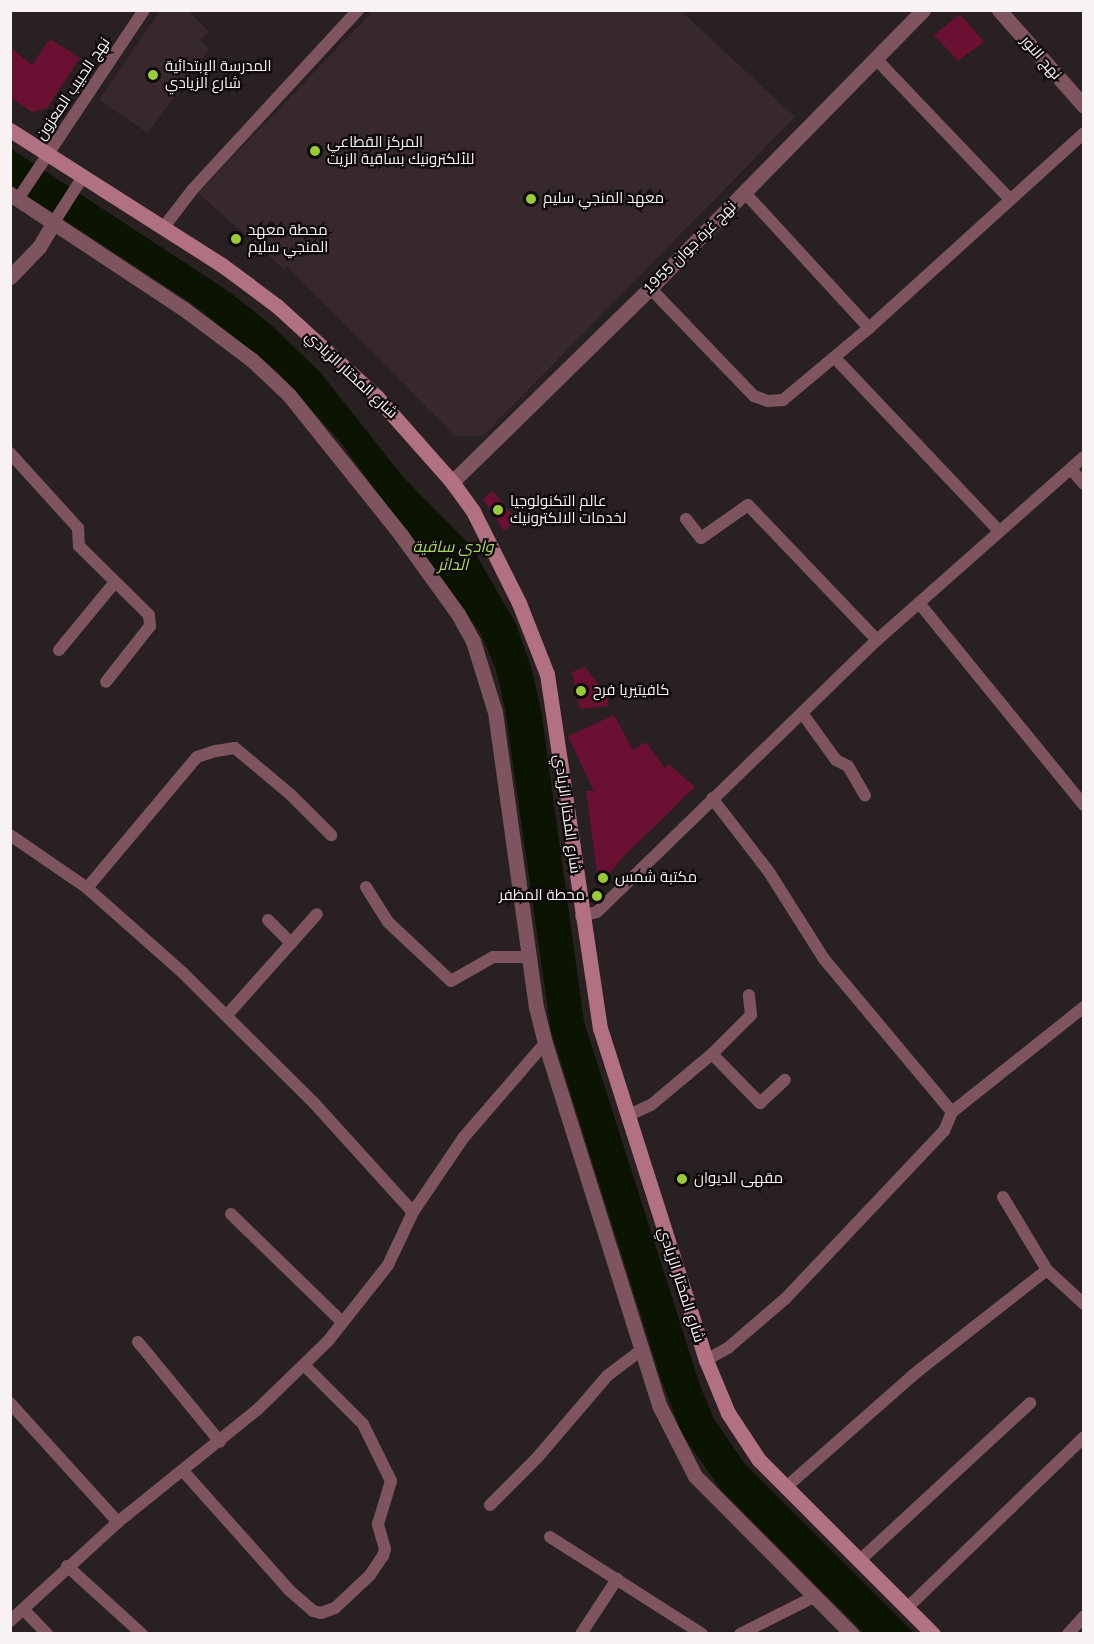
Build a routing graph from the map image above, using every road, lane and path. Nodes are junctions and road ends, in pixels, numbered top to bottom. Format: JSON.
{"nodes":[{"id":1,"x":144,"y":10,"type":"edge"},
{"id":2,"x":358,"y":10,"type":"edge"},
{"id":3,"x":923,"y":10,"type":"edge"},
{"id":4,"x":999,"y":10,"type":"edge"},
{"id":5,"x":876,"y":59,"type":"junction"},
{"id":6,"x":1083,"y":106,"type":"edge"},
{"id":7,"x":10,"y":130,"type":"edge"},
{"id":8,"x":1083,"y":133,"type":"edge"},
{"id":9,"x":44,"y":160,"type":"junction"},
{"id":10,"x":79,"y":183,"type":"junction"},
{"id":11,"x":745,"y":193,"type":"junction"},
{"id":12,"x":16,"y":196,"type":"edge"},
{"id":13,"x":1009,"y":198,"type":"junction"},
{"id":14,"x":55,"y":220,"type":"junction"},
{"id":15,"x":163,"y":228,"type":"junction"},
{"id":16,"x":10,"y":277,"type":"edge"},
{"id":17,"x":650,"y":288,"type":"junction"},
{"id":18,"x":869,"y":328,"type":"junction"},
{"id":19,"x":835,"y":358,"type":"junction"},
{"id":20,"x":11,"y":455,"type":"edge"},
{"id":21,"x":1083,"y":457,"type":"edge"},
{"id":22,"x":1071,"y":469,"type":"junction"},
{"id":23,"x":452,"y":482,"type":"junction"},
{"id":24,"x":1083,"y":484,"type":"edge"},
{"id":25,"x":686,"y":519,"type":"dead end"},
{"id":26,"x":999,"y":531,"type":"junction"},
{"id":27,"x":115,"y":582,"type":"junction"},
{"id":28,"x":919,"y":603,"type":"junction"},
{"id":29,"x":877,"y":640,"type":"junction"},
{"id":30,"x":59,"y":651,"type":"dead end"},
{"id":31,"x":106,"y":682,"type":"dead end"},
{"id":32,"x":802,"y":713,"type":"junction"},
{"id":33,"x":866,"y":795,"type":"dead end"},
{"id":34,"x":712,"y":798,"type":"junction"},
{"id":35,"x":1083,"y":804,"type":"edge"},
{"id":36,"x":10,"y":835,"type":"edge"},
{"id":37,"x":331,"y":836,"type":"dead end"},
{"id":38,"x":366,"y":887,"type":"dead end"},
{"id":39,"x":87,"y":888,"type":"junction"},
{"id":40,"x":317,"y":914,"type":"dead end"},
{"id":41,"x":581,"y":916,"type":"junction"},
{"id":42,"x":268,"y":920,"type":"dead end"},
{"id":43,"x":291,"y":943,"type":"junction"},
{"id":44,"x":530,"y":957,"type":"junction"},
{"id":45,"x":748,"y":995,"type":"dead end"},
{"id":46,"x":1083,"y":1007,"type":"edge"},
{"id":47,"x":227,"y":1015,"type":"junction"},
{"id":48,"x":545,"y":1043,"type":"junction"},
{"id":49,"x":712,"y":1054,"type":"junction"},
{"id":50,"x":785,"y":1080,"type":"dead end"},
{"id":51,"x":952,"y":1112,"type":"junction"},
{"id":52,"x":627,"y":1116,"type":"junction"},
{"id":53,"x":1003,"y":1197,"type":"dead end"},
{"id":54,"x":412,"y":1212,"type":"junction"},
{"id":55,"x":231,"y":1214,"type":"dead end"},
{"id":56,"x":1047,"y":1270,"type":"junction"},
{"id":57,"x":1083,"y":1304,"type":"edge"},
{"id":58,"x":342,"y":1322,"type":"junction"},
{"id":59,"x":138,"y":1342,"type":"dead end"},
{"id":60,"x":640,"y":1351,"type":"junction"},
{"id":61,"x":706,"y":1360,"type":"junction"},
{"id":62,"x":304,"y":1365,"type":"junction"},
{"id":63,"x":10,"y":1402,"type":"edge"},
{"id":64,"x":1030,"y":1403,"type":"dead end"},
{"id":65,"x":1083,"y":1437,"type":"edge"},
{"id":66,"x":220,"y":1442,"type":"junction"},
{"id":67,"x":184,"y":1472,"type":"junction"},
{"id":68,"x":785,"y":1488,"type":"junction"},
{"id":69,"x":490,"y":1505,"type":"dead end"},
{"id":70,"x":118,"y":1522,"type":"junction"},
{"id":71,"x":550,"y":1537,"type":"dead end"},
{"id":72,"x":859,"y":1561,"type":"junction"},
{"id":73,"x":67,"y":1566,"type":"junction"},
{"id":74,"x":617,"y":1579,"type":"junction"},
{"id":75,"x":816,"y":1596,"type":"junction"},
{"id":76,"x":907,"y":1608,"type":"junction"},
{"id":77,"x":23,"y":1609,"type":"junction"},
{"id":78,"x":1083,"y":1616,"type":"edge"},
{"id":79,"x":10,"y":1621,"type":"edge"},
{"id":80,"x":47,"y":1634,"type":"edge"},
{"id":81,"x":142,"y":1634,"type":"edge"},
{"id":82,"x":582,"y":1634,"type":"edge"},
{"id":83,"x":702,"y":1634,"type":"edge"},
{"id":84,"x":740,"y":1634,"type":"edge"},
{"id":85,"x":852,"y":1634,"type":"edge"},
{"id":86,"x":933,"y":1634,"type":"edge"},
{"id":87,"x":1068,"y":1634,"type":"edge"}],
"edges":[{"from":1,"to":9,"type":"street","name":"نهج الحبيب المعزون"},
{"from":2,"to":15,"type":"street"},
{"from":3,"to":5,"type":"street","name":"نهج غرة جوان 1955"},
{"from":4,"to":6,"type":"street","name":"نهج النور"},
{"from":5,"to":11,"type":"street","name":"نهج غرة جوان 1955"},
{"from":5,"to":13,"type":"street"},
{"from":7,"to":9,"type":"main road","name":"شارع المختار الزيادي"},
{"from":8,"to":13,"type":"street"},
{"from":9,"to":10,"type":"main road","name":"شارع المختار الزيادي"},
{"from":9,"to":12,"type":"street","name":"نهج الحبيب المعزون"},
{"from":10,"to":14,"type":"street"},
{"from":10,"to":15,"type":"main road","name":"شارع المختار الزيادي"},
{"from":11,"to":17,"type":"street","name":"نهج غرة جوان 1955"},
{"from":11,"to":18,"type":"street"},
{"from":12,"to":14,"type":"street"},
{"from":13,"to":18,"type":"street"},
{"from":14,"to":16,"type":"street"},
{"from":14,"to":44,"type":"street"},
{"from":15,"to":23,"type":"main road","name":"شارع المختار الزيادي"},
{"from":17,"to":19,"type":"street"},
{"from":17,"to":23,"type":"street","name":"نهج غرة جوان 1955"},
{"from":18,"to":19,"type":"street"},
{"from":19,"to":26,"type":"street"},
{"from":20,"to":27,"type":"street"},
{"from":21,"to":22,"type":"street"},
{"from":22,"to":24,"type":"street"},
{"from":22,"to":26,"type":"street"},
{"from":23,"to":41,"type":"main road","name":"شارع المختار الزيادي"},
{"from":25,"to":29,"type":"street"},
{"from":26,"to":28,"type":"street"},
{"from":27,"to":30,"type":"street"},
{"from":27,"to":31,"type":"street"},
{"from":28,"to":29,"type":"street"},
{"from":28,"to":35,"type":"street"},
{"from":29,"to":32,"type":"street"},
{"from":32,"to":33,"type":"street"},
{"from":32,"to":34,"type":"street"},
{"from":34,"to":41,"type":"street"},
{"from":34,"to":51,"type":"street"},
{"from":36,"to":39,"type":"street"},
{"from":37,"to":39,"type":"street"},
{"from":38,"to":44,"type":"street"},
{"from":39,"to":47,"type":"street"},
{"from":40,"to":43,"type":"street"},
{"from":41,"to":52,"type":"main road","name":"شارع المختار الزيادي"},
{"from":42,"to":43,"type":"street"},
{"from":43,"to":47,"type":"street"},
{"from":44,"to":48,"type":"street"},
{"from":45,"to":49,"type":"street"},
{"from":46,"to":51,"type":"street"},
{"from":47,"to":54,"type":"street"},
{"from":48,"to":54,"type":"street"},
{"from":48,"to":60,"type":"street"},
{"from":49,"to":50,"type":"street"},
{"from":49,"to":52,"type":"street"},
{"from":51,"to":61,"type":"street"},
{"from":52,"to":61,"type":"main road","name":"شارع المختار الزيادي"},
{"from":53,"to":56,"type":"street"},
{"from":54,"to":58,"type":"street"},
{"from":55,"to":58,"type":"street"},
{"from":56,"to":57,"type":"street"},
{"from":56,"to":68,"type":"street"},
{"from":58,"to":62,"type":"street"},
{"from":59,"to":66,"type":"street"},
{"from":60,"to":69,"type":"street"},
{"from":60,"to":75,"type":"street"},
{"from":61,"to":68,"type":"main road","name":"شارع المختار الزيادي"},
{"from":62,"to":66,"type":"street"},
{"from":62,"to":67,"type":"street"},
{"from":63,"to":70,"type":"street"},
{"from":64,"to":72,"type":"street"},
{"from":65,"to":76,"type":"street"},
{"from":66,"to":67,"type":"street"},
{"from":67,"to":70,"type":"street"},
{"from":68,"to":72,"type":"main road","name":"شارع المختار الزيادي"},
{"from":70,"to":73,"type":"street"},
{"from":71,"to":74,"type":"street"},
{"from":72,"to":76,"type":"main road","name":"شارع المختار الزيادي"},
{"from":73,"to":77,"type":"street"},
{"from":73,"to":81,"type":"street"},
{"from":74,"to":82,"type":"street"},
{"from":74,"to":83,"type":"street"},
{"from":75,"to":84,"type":"street"},
{"from":75,"to":85,"type":"street"},
{"from":76,"to":86,"type":"main road","name":"شارع المختار الزيادي"},
{"from":77,"to":79,"type":"street"},
{"from":77,"to":80,"type":"street"},
{"from":78,"to":87,"type":"street"}]}
